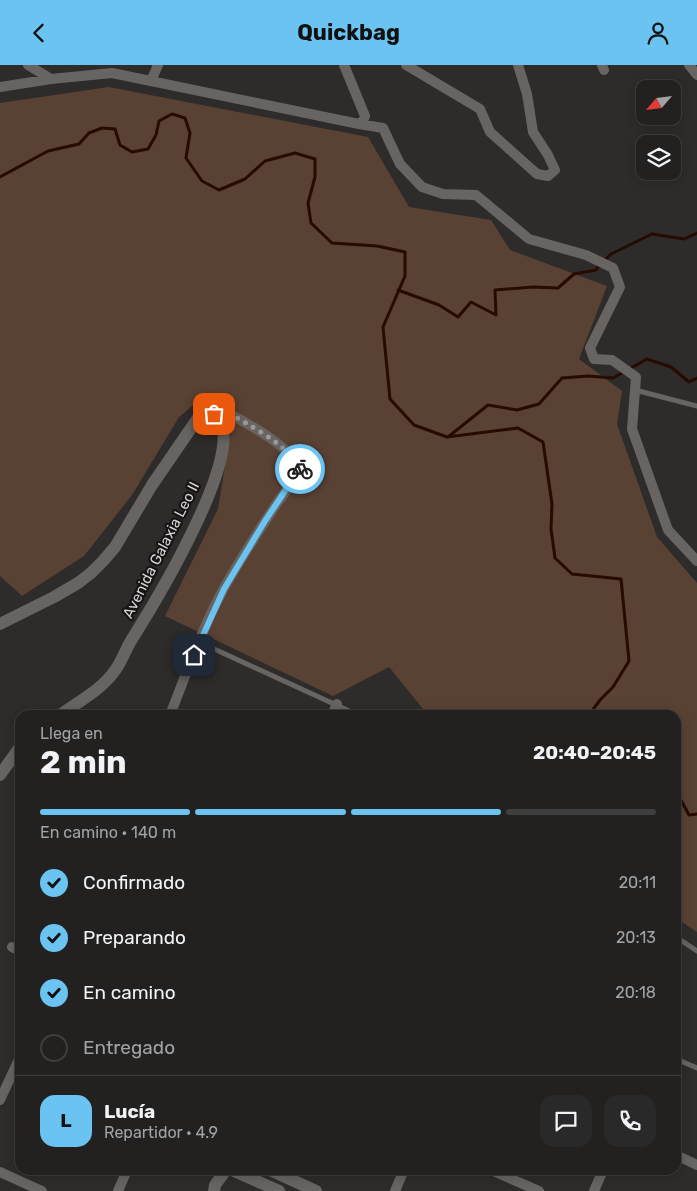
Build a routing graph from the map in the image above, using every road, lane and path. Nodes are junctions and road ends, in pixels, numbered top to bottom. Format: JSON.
{"nodes":[{"id":1,"x":28,"y":65,"type":"edge"},
{"id":2,"x":158,"y":65,"type":"edge"},
{"id":3,"x":344,"y":65,"type":"edge"},
{"id":4,"x":406,"y":65,"type":"edge"},
{"id":5,"x":518,"y":65,"type":"edge"},
{"id":6,"x":688,"y":65,"type":"edge"},
{"id":7,"x":697,"y":75,"type":"edge"},
{"id":8,"x":51,"y":79,"type":"junction"},
{"id":9,"x":151,"y":81,"type":"junction"},
{"id":10,"x":0,"y":87,"type":"edge"},
{"id":11,"x":359,"y":124,"type":"junction"},
{"id":12,"x":635,"y":390,"type":"junction"},
{"id":13,"x":697,"y":406,"type":"edge"},
{"id":14,"x":217,"y":417,"type":"junction"},
{"id":15,"x":697,"y":561,"type":"edge"},
{"id":16,"x":0,"y":624,"type":"edge"},
{"id":17,"x":199,"y":642,"type":"junction"},
{"id":18,"x":336,"y":704,"type":"junction"},
{"id":19,"x":67,"y":710,"type":"edge"},
{"id":20,"x":172,"y":710,"type":"edge"},
{"id":21,"x":334,"y":710,"type":"edge"},
{"id":22,"x":348,"y":710,"type":"edge"},
{"id":23,"x":15,"y":754,"type":"edge"},
{"id":24,"x":0,"y":775,"type":"edge"},
{"id":25,"x":681,"y":940,"type":"edge"},
{"id":26,"x":697,"y":951,"type":"edge"},
{"id":27,"x":681,"y":1061,"type":"edge"},
{"id":28,"x":697,"y":1068,"type":"edge"},
{"id":29,"x":15,"y":1069,"type":"edge"},
{"id":30,"x":0,"y":1101,"type":"edge"},
{"id":31,"x":681,"y":1157,"type":"edge"},
{"id":32,"x":697,"y":1165,"type":"edge"},
{"id":33,"x":0,"y":1172,"type":"edge"},
{"id":34,"x":125,"y":1175,"type":"edge"},
{"id":35,"x":222,"y":1175,"type":"edge"},
{"id":36,"x":243,"y":1175,"type":"edge"},
{"id":37,"x":281,"y":1175,"type":"edge"},
{"id":38,"x":402,"y":1175,"type":"edge"},
{"id":39,"x":502,"y":1175,"type":"edge"},
{"id":40,"x":601,"y":1175,"type":"edge"},
{"id":41,"x":42,"y":1191,"type":"edge"},
{"id":42,"x":118,"y":1191,"type":"edge"},
{"id":43,"x":214,"y":1191,"type":"edge"},
{"id":44,"x":279,"y":1191,"type":"edge"},
{"id":45,"x":316,"y":1191,"type":"edge"},
{"id":46,"x":395,"y":1191,"type":"edge"},
{"id":47,"x":539,"y":1191,"type":"edge"},
{"id":48,"x":594,"y":1191,"type":"edge"}],
"edges":[{"from":1,"to":8,"type":"street"},
{"from":2,"to":9,"type":"street"},
{"from":3,"to":11,"type":"street"},
{"from":4,"to":5,"type":"street"},
{"from":6,"to":7,"type":"street"},
{"from":8,"to":9,"type":"street"},
{"from":8,"to":10,"type":"street"},
{"from":9,"to":11,"type":"street"},
{"from":11,"to":12,"type":"street"},
{"from":12,"to":13,"type":"lane"},
{"from":12,"to":15,"type":"street"},
{"from":14,"to":16,"type":"street"},
{"from":14,"to":17,"type":"street"},
{"from":14,"to":19,"type":"street","name":"Avenida Galaxia Leo II"},
{"from":17,"to":18,"type":"lane"},
{"from":17,"to":20,"type":"street"},
{"from":18,"to":21,"type":"street"},
{"from":18,"to":22,"type":"lane"},
{"from":23,"to":24,"type":"street"},
{"from":25,"to":26,"type":"lane"},
{"from":27,"to":28,"type":"lane"},
{"from":29,"to":30,"type":"street"},
{"from":31,"to":32,"type":"street"},
{"from":33,"to":41,"type":"street"},
{"from":34,"to":42,"type":"street"},
{"from":35,"to":43,"type":"street"},
{"from":36,"to":44,"type":"street"},
{"from":37,"to":45,"type":"street"},
{"from":38,"to":46,"type":"street"},
{"from":39,"to":47,"type":"street"},
{"from":40,"to":48,"type":"street"}]}
